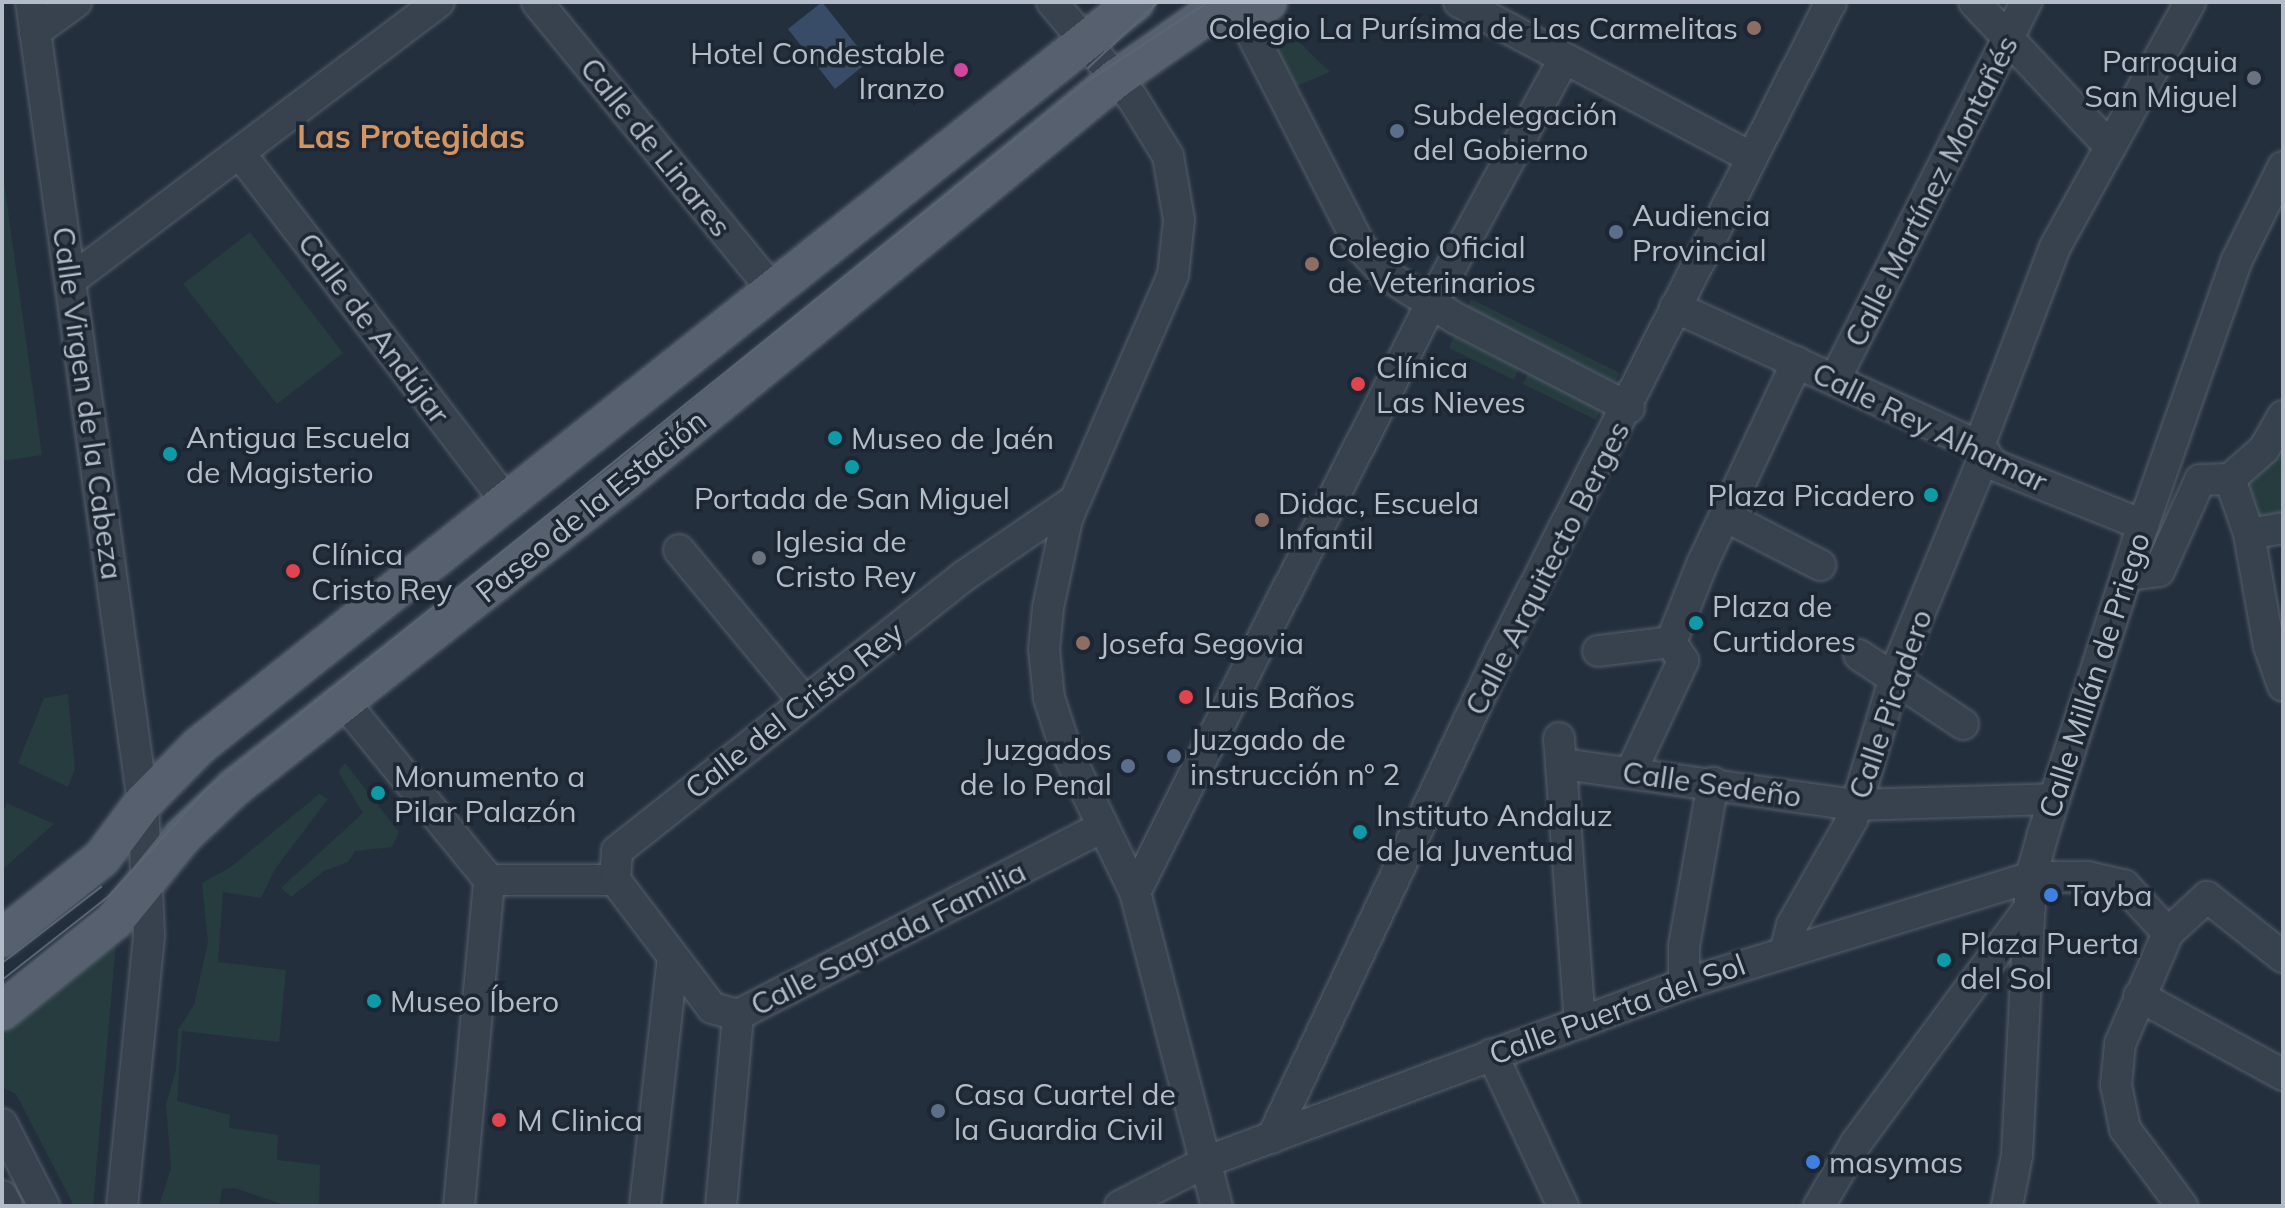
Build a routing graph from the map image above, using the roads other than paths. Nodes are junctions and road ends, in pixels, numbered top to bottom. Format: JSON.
{"nodes":[{"id":1,"x":31,"y":2,"type":"edge"},
{"id":2,"x":76,"y":2,"type":"edge"},
{"id":3,"x":439,"y":2,"type":"edge"},
{"id":4,"x":537,"y":2,"type":"edge"},
{"id":5,"x":1052,"y":2,"type":"edge"},
{"id":6,"x":1135,"y":2,"type":"edge"},
{"id":7,"x":1459,"y":2,"type":"edge"},
{"id":8,"x":1831,"y":2,"type":"edge"},
{"id":9,"x":1974,"y":2,"type":"edge"},
{"id":10,"x":2026,"y":2,"type":"edge"},
{"id":11,"x":2190,"y":2,"type":"edge"},
{"id":12,"x":1255,"y":7,"type":"edge"},
{"id":13,"x":35,"y":32,"type":"junction"},
{"id":14,"x":2009,"y":38,"type":"junction"},
{"id":15,"x":1088,"y":42,"type":"junction"},
{"id":16,"x":1564,"y":59,"type":"junction"},
{"id":17,"x":1117,"y":78,"type":"junction"},
{"id":18,"x":2110,"y":147,"type":"junction"},
{"id":19,"x":242,"y":156,"type":"junction"},
{"id":20,"x":1752,"y":158,"type":"junction"},
{"id":21,"x":2283,"y":167,"type":"edge"},
{"id":22,"x":71,"y":280,"type":"junction"},
{"id":23,"x":775,"y":293,"type":"junction"},
{"id":24,"x":1431,"y":304,"type":"junction"},
{"id":25,"x":1675,"y":307,"type":"junction"},
{"id":26,"x":1797,"y":362,"type":"junction"},
{"id":27,"x":1835,"y":379,"type":"junction"},
{"id":28,"x":1629,"y":408,"type":"junction"},
{"id":29,"x":2283,"y":416,"type":"edge"},
{"id":30,"x":1982,"y":450,"type":"junction"},
{"id":31,"x":2230,"y":479,"type":"junction"},
{"id":32,"x":1075,"y":500,"type":"junction"},
{"id":33,"x":506,"y":501,"type":"junction"},
{"id":34,"x":1727,"y":517,"type":"junction"},
{"id":35,"x":2143,"y":525,"type":"junction"},
{"id":36,"x":2283,"y":528,"type":"edge"},
{"id":37,"x":2249,"y":534,"type":"junction"},
{"id":38,"x":679,"y":550,"type":"dead end"},
{"id":39,"x":1820,"y":565,"type":"dead end"},
{"id":40,"x":2127,"y":575,"type":"junction"},
{"id":41,"x":1671,"y":642,"type":"junction"},
{"id":42,"x":1598,"y":651,"type":"dead end"},
{"id":43,"x":1859,"y":655,"type":"dead end"},
{"id":44,"x":1895,"y":677,"type":"junction"},
{"id":45,"x":2283,"y":686,"type":"edge"},
{"id":46,"x":804,"y":701,"type":"junction"},
{"id":47,"x":344,"y":702,"type":"junction"},
{"id":48,"x":1963,"y":724,"type":"dead end"},
{"id":49,"x":1631,"y":772,"type":"junction"},
{"id":50,"x":1713,"y":783,"type":"junction"},
{"id":51,"x":2053,"y":799,"type":"junction"},
{"id":52,"x":143,"y":803,"type":"junction"},
{"id":53,"x":1855,"y":805,"type":"junction"},
{"id":54,"x":1102,"y":827,"type":"junction"},
{"id":55,"x":489,"y":880,"type":"junction"},
{"id":56,"x":615,"y":880,"type":"junction"},
{"id":57,"x":148,"y":884,"type":"junction"},
{"id":58,"x":1135,"y":892,"type":"junction"},
{"id":59,"x":2031,"y":892,"type":"junction"},
{"id":60,"x":2168,"y":933,"type":"junction"},
{"id":61,"x":2,"y":938,"type":"edge"},
{"id":62,"x":1786,"y":949,"type":"junction"},
{"id":63,"x":2283,"y":957,"type":"edge"},
{"id":64,"x":673,"y":958,"type":"junction"},
{"id":65,"x":1684,"y":984,"type":"junction"},
{"id":66,"x":2139,"y":996,"type":"junction"},
{"id":67,"x":2,"y":1011,"type":"edge"},
{"id":68,"x":738,"y":1015,"type":"junction"},
{"id":69,"x":1580,"y":1023,"type":"junction"},
{"id":70,"x":1492,"y":1054,"type":"junction"},
{"id":71,"x":2283,"y":1075,"type":"edge"},
{"id":72,"x":2,"y":1124,"type":"edge"},
{"id":73,"x":1272,"y":1138,"type":"junction"},
{"id":74,"x":1208,"y":1161,"type":"junction"},
{"id":75,"x":2,"y":1196,"type":"edge"},
{"id":76,"x":7,"y":1206,"type":"edge"},
{"id":77,"x":44,"y":1206,"type":"edge"},
{"id":78,"x":122,"y":1206,"type":"edge"},
{"id":79,"x":459,"y":1206,"type":"edge"},
{"id":80,"x":645,"y":1206,"type":"edge"},
{"id":81,"x":721,"y":1206,"type":"edge"},
{"id":82,"x":1120,"y":1206,"type":"edge"},
{"id":83,"x":1217,"y":1206,"type":"edge"},
{"id":84,"x":1563,"y":1206,"type":"edge"},
{"id":85,"x":1819,"y":1206,"type":"edge"},
{"id":86,"x":2007,"y":1206,"type":"edge"},
{"id":87,"x":2182,"y":1206,"type":"edge"}],
"edges":[{"from":1,"to":13,"type":"street","name":"Calle Virgen de la Cabeza"},
{"from":2,"to":13,"type":"street"},
{"from":3,"to":19,"type":"street"},
{"from":4,"to":23,"type":"street","name":"Calle de Linares"},
{"from":5,"to":15,"type":"street"},
{"from":6,"to":15,"type":"main road","name":"Paseo de la Estación"},
{"from":7,"to":16,"type":"street"},
{"from":8,"to":20,"type":"street","name":"Calle Arquitecto Berges"},
{"from":9,"to":14,"type":"street"},
{"from":10,"to":14,"type":"street","name":"Calle Martínez Montañés"},
{"from":11,"to":18,"type":"street","name":"Calle Picadero"},
{"from":12,"to":17,"type":"main road","name":"Paseo de la Estación"},
{"from":12,"to":24,"type":"street"},
{"from":13,"to":22,"type":"street","name":"Calle Virgen de la Cabeza"},
{"from":14,"to":18,"type":"street"},
{"from":14,"to":27,"type":"street","name":"Calle Martínez Montañés"},
{"from":15,"to":17,"type":"street"},
{"from":15,"to":23,"type":"main road","name":"Paseo de la Estación"},
{"from":16,"to":20,"type":"street"},
{"from":16,"to":24,"type":"street"},
{"from":17,"to":32,"type":"street"},
{"from":17,"to":47,"type":"main road","name":"Paseo de la Estación"},
{"from":18,"to":30,"type":"street","name":"Calle Picadero"},
{"from":19,"to":22,"type":"street"},
{"from":19,"to":33,"type":"street","name":"Calle de Andújar"},
{"from":20,"to":25,"type":"street","name":"Calle Arquitecto Berges"},
{"from":21,"to":35,"type":"street","name":"Calle Millán de Priego"},
{"from":22,"to":52,"type":"street","name":"Calle Virgen de la Cabeza"},
{"from":23,"to":33,"type":"main road","name":"Paseo de la Estación"},
{"from":24,"to":28,"type":"street"},
{"from":24,"to":58,"type":"street"},
{"from":25,"to":26,"type":"street","name":"Calle Rey Alhamar"},
{"from":25,"to":28,"type":"street","name":"Calle Arquitecto Berges"},
{"from":26,"to":27,"type":"street","name":"Calle Rey Alhamar"},
{"from":26,"to":34,"type":"street"},
{"from":27,"to":30,"type":"street","name":"Calle Rey Alhamar"},
{"from":28,"to":73,"type":"street","name":"Calle Arquitecto Berges"},
{"from":29,"to":31,"type":"street"},
{"from":30,"to":35,"type":"street","name":"Calle Rey Alhamar"},
{"from":30,"to":44,"type":"street","name":"Calle Picadero"},
{"from":31,"to":37,"type":"street"},
{"from":31,"to":40,"type":"street"},
{"from":32,"to":46,"type":"street","name":"Calle del Cristo Rey"},
{"from":32,"to":54,"type":"street"},
{"from":33,"to":52,"type":"main road","name":"Paseo de la Estación"},
{"from":34,"to":39,"type":"street"},
{"from":34,"to":41,"type":"street"},
{"from":35,"to":40,"type":"street","name":"Calle Millán de Priego"},
{"from":36,"to":37,"type":"street"},
{"from":37,"to":45,"type":"street"},
{"from":38,"to":46,"type":"street"},
{"from":40,"to":51,"type":"street","name":"Calle Millán de Priego"},
{"from":41,"to":42,"type":"street"},
{"from":41,"to":49,"type":"street"},
{"from":43,"to":44,"type":"street"},
{"from":44,"to":48,"type":"street"},
{"from":44,"to":53,"type":"street","name":"Calle Picadero"},
{"from":46,"to":56,"type":"street","name":"Calle del Cristo Rey"},
{"from":47,"to":55,"type":"street"},
{"from":47,"to":57,"type":"main road","name":"Paseo de la Estación"},
{"from":49,"to":50,"type":"street","name":"Calle Sedeño"},
{"from":49,"to":69,"type":"street","name":"Calle Sedeño"},
{"from":50,"to":53,"type":"street","name":"Calle Sedeño"},
{"from":50,"to":65,"type":"street"},
{"from":51,"to":53,"type":"street","name":"Calle Sedeño"},
{"from":51,"to":59,"type":"street","name":"Calle Millán de Priego"},
{"from":52,"to":57,"type":"street","name":"Calle Virgen de la Cabeza"},
{"from":52,"to":61,"type":"main road","name":"Paseo de la Estación"},
{"from":53,"to":62,"type":"street","name":"Calle Picadero"},
{"from":54,"to":58,"type":"street"},
{"from":54,"to":68,"type":"street","name":"Calle Sagrada Familia"},
{"from":55,"to":56,"type":"street"},
{"from":55,"to":79,"type":"street"},
{"from":56,"to":64,"type":"street","name":"Calle Sagrada Familia"},
{"from":57,"to":67,"type":"main road","name":"Paseo de la Estación"},
{"from":57,"to":78,"type":"street","name":"Calle Virgen de la Cabeza"},
{"from":58,"to":74,"type":"street"},
{"from":59,"to":60,"type":"street","name":"Calle Puerta del Sol"},
{"from":59,"to":62,"type":"street","name":"Calle Puerta del Sol"},
{"from":59,"to":85,"type":"street"},
{"from":59,"to":86,"type":"street","name":"Calle Millán de Priego"},
{"from":60,"to":63,"type":"street"},
{"from":60,"to":66,"type":"street"},
{"from":62,"to":65,"type":"street","name":"Calle Puerta del Sol"},
{"from":64,"to":68,"type":"street","name":"Calle Sagrada Familia"},
{"from":64,"to":80,"type":"street"},
{"from":65,"to":69,"type":"street","name":"Calle Puerta del Sol"},
{"from":66,"to":71,"type":"street"},
{"from":66,"to":87,"type":"street"},
{"from":68,"to":81,"type":"street"},
{"from":69,"to":70,"type":"street","name":"Calle Puerta del Sol"},
{"from":70,"to":73,"type":"street","name":"Calle Puerta del Sol"},
{"from":70,"to":84,"type":"street"},
{"from":72,"to":77,"type":"street"},
{"from":73,"to":74,"type":"street","name":"Calle Puerta del Sol"},
{"from":74,"to":82,"type":"street","name":"Calle Puerta del Sol"},
{"from":74,"to":83,"type":"street"},
{"from":75,"to":76,"type":"street"}]}
